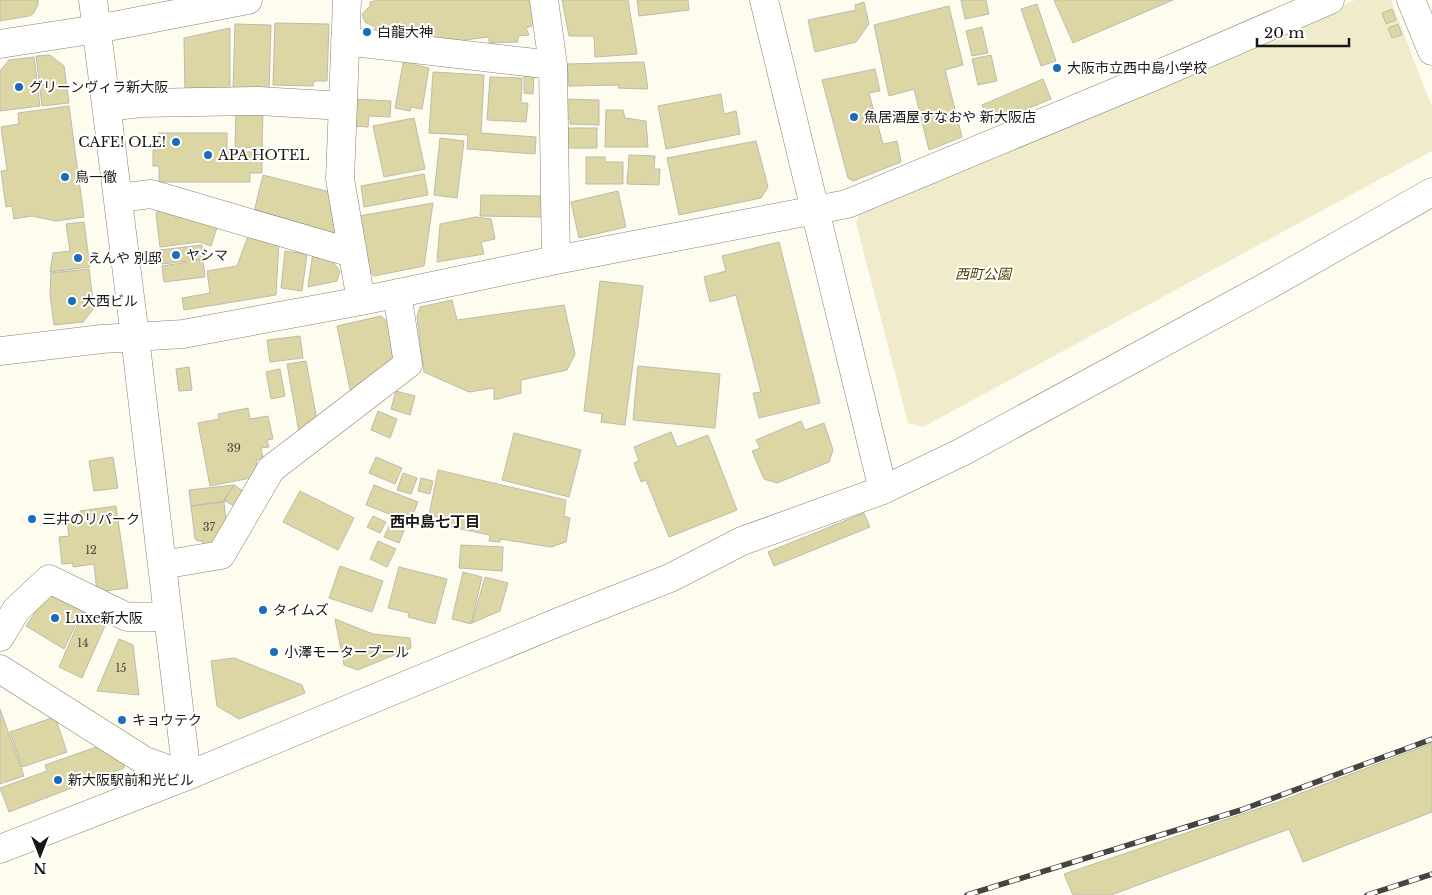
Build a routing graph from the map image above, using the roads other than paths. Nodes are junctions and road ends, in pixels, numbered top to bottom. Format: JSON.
{"nodes":[{"id":1,"x":94,"y":0,"type":"edge"},
{"id":2,"x":248,"y":0,"type":"edge"},
{"id":3,"x":346,"y":0,"type":"edge"},
{"id":4,"x":544,"y":0,"type":"edge"},
{"id":5,"x":764,"y":0,"type":"edge"},
{"id":6,"x":1330,"y":0,"type":"edge"},
{"id":7,"x":1411,"y":0,"type":"edge"},
{"id":8,"x":97,"y":29,"type":"junction"},
{"id":9,"x":345,"y":42,"type":"junction"},
{"id":10,"x":0,"y":44,"type":"edge"},
{"id":11,"x":1432,"y":52,"type":"edge"},
{"id":12,"x":553,"y":65,"type":"junction"},
{"id":13,"x":342,"y":106,"type":"junction"},
{"id":14,"x":107,"y":107,"type":"junction"},
{"id":15,"x":1432,"y":192,"type":"edge"},
{"id":16,"x":118,"y":198,"type":"junction"},
{"id":17,"x":816,"y":211,"type":"junction"},
{"id":18,"x":352,"y":253,"type":"junction"},
{"id":19,"x":556,"y":260,"type":"junction"},
{"id":20,"x":397,"y":293,"type":"junction"},
{"id":21,"x":361,"y":301,"type":"junction"},
{"id":22,"x":135,"y":337,"type":"junction"},
{"id":23,"x":0,"y":350,"type":"edge"},
{"id":24,"x":883,"y":490,"type":"junction"},
{"id":25,"x":162,"y":565,"type":"junction"},
{"id":26,"x":168,"y":618,"type":"junction"},
{"id":27,"x":0,"y":637,"type":"edge"},
{"id":28,"x":0,"y":669,"type":"edge"},
{"id":29,"x":187,"y":776,"type":"junction"},
{"id":30,"x":0,"y":849,"type":"edge"}],
"edges":[{"from":1,"to":8,"type":"street"},
{"from":2,"to":8,"type":"street"},
{"from":3,"to":9,"type":"street"},
{"from":4,"to":12,"type":"street"},
{"from":5,"to":17,"type":"street"},
{"from":6,"to":17,"type":"street"},
{"from":7,"to":11,"type":"street"},
{"from":8,"to":10,"type":"street"},
{"from":8,"to":14,"type":"street"},
{"from":9,"to":12,"type":"street"},
{"from":9,"to":13,"type":"street"},
{"from":12,"to":19,"type":"street"},
{"from":13,"to":14,"type":"street"},
{"from":13,"to":18,"type":"street"},
{"from":14,"to":16,"type":"street"},
{"from":15,"to":24,"type":"street"},
{"from":16,"to":18,"type":"street"},
{"from":16,"to":22,"type":"street"},
{"from":17,"to":19,"type":"street"},
{"from":17,"to":24,"type":"street"},
{"from":18,"to":21,"type":"street"},
{"from":19,"to":20,"type":"street"},
{"from":20,"to":21,"type":"street"},
{"from":20,"to":25,"type":"street"},
{"from":21,"to":22,"type":"street"},
{"from":22,"to":23,"type":"street"},
{"from":22,"to":25,"type":"street"},
{"from":24,"to":29,"type":"street"},
{"from":25,"to":26,"type":"street"},
{"from":26,"to":27,"type":"street"},
{"from":26,"to":29,"type":"street"},
{"from":28,"to":29,"type":"street"},
{"from":29,"to":30,"type":"street"}]}
